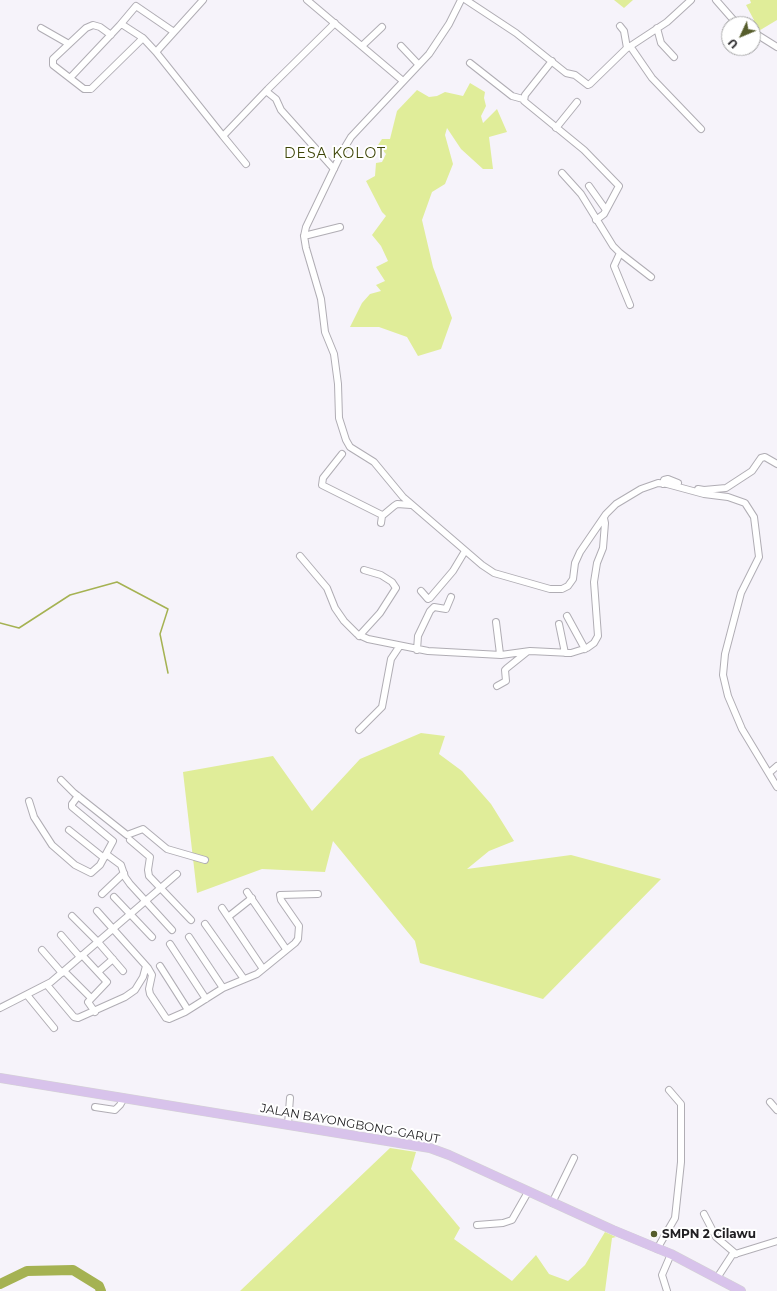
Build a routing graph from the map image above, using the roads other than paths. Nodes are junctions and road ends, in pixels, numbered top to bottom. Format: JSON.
{"nodes":[{"id":1,"x":203,"y":0,"type":"edge"},
{"id":2,"x":307,"y":0,"type":"edge"},
{"id":3,"x":462,"y":0,"type":"edge"},
{"id":4,"x":466,"y":0,"type":"edge"},
{"id":5,"x":691,"y":0,"type":"edge"},
{"id":6,"x":716,"y":0,"type":"edge"},
{"id":7,"x":730,"y":16,"type":"edge"},
{"id":8,"x":335,"y":22,"type":"junction"},
{"id":9,"x":120,"y":25,"type":"junction"},
{"id":10,"x":620,"y":26,"type":"dead end"},
{"id":11,"x":382,"y":27,"type":"dead end"},
{"id":12,"x":41,"y":28,"type":"dead end"},
{"id":13,"x":658,"y":28,"type":"junction"},
{"id":14,"x":174,"y":32,"type":"junction"},
{"id":15,"x":111,"y":35,"type":"junction"},
{"id":16,"x":761,"y":37,"type":"edge"},
{"id":17,"x":142,"y":38,"type":"junction"},
{"id":18,"x":69,"y":44,"type":"junction"},
{"id":19,"x":363,"y":45,"type":"junction"},
{"id":20,"x":401,"y":46,"type":"dead end"},
{"id":21,"x":629,"y":47,"type":"junction"},
{"id":22,"x":777,"y":47,"type":"edge"},
{"id":23,"x":156,"y":52,"type":"junction"},
{"id":24,"x":674,"y":57,"type":"dead end"},
{"id":25,"x":552,"y":61,"type":"junction"},
{"id":26,"x":470,"y":63,"type":"dead end"},
{"id":27,"x":418,"y":64,"type":"junction"},
{"id":28,"x":70,"y":78,"type":"junction"},
{"id":29,"x":403,"y":81,"type":"junction"},
{"id":30,"x":266,"y":91,"type":"junction"},
{"id":31,"x":523,"y":99,"type":"junction"},
{"id":32,"x":577,"y":102,"type":"dead end"},
{"id":33,"x":556,"y":128,"type":"junction"},
{"id":34,"x":701,"y":129,"type":"dead end"},
{"id":35,"x":223,"y":136,"type":"junction"},
{"id":36,"x":246,"y":164,"type":"dead end"},
{"id":37,"x":334,"y":169,"type":"junction"},
{"id":38,"x":562,"y":173,"type":"dead end"},
{"id":39,"x":589,"y":186,"type":"dead end"},
{"id":40,"x":606,"y":210,"type":"junction"},
{"id":41,"x":596,"y":220,"type":"junction"},
{"id":42,"x":340,"y":227,"type":"dead end"},
{"id":43,"x":304,"y":236,"type":"junction"},
{"id":44,"x":620,"y":253,"type":"junction"},
{"id":45,"x":651,"y":277,"type":"dead end"},
{"id":46,"x":630,"y":305,"type":"dead end"},
{"id":47,"x":342,"y":454,"type":"dead end"},
{"id":48,"x":777,"y":464,"type":"edge"},
{"id":49,"x":663,"y":484,"type":"junction"},
{"id":50,"x":411,"y":505,"type":"junction"},
{"id":51,"x":382,"y":515,"type":"junction"},
{"id":52,"x":604,"y":518,"type":"junction"},
{"id":53,"x":381,"y":523,"type":"dead end"},
{"id":54,"x":465,"y":551,"type":"junction"},
{"id":55,"x":300,"y":556,"type":"dead end"},
{"id":56,"x":364,"y":570,"type":"dead end"},
{"id":57,"x":421,"y":591,"type":"dead end"},
{"id":58,"x":451,"y":597,"type":"dead end"},
{"id":59,"x":567,"y":616,"type":"dead end"},
{"id":60,"x":496,"y":622,"type":"dead end"},
{"id":61,"x":559,"y":624,"type":"dead end"},
{"id":62,"x":359,"y":636,"type":"junction"},
{"id":63,"x":417,"y":646,"type":"junction"},
{"id":64,"x":399,"y":647,"type":"junction"},
{"id":65,"x":584,"y":647,"type":"junction"},
{"id":66,"x":565,"y":650,"type":"junction"},
{"id":67,"x":500,"y":652,"type":"junction"},
{"id":68,"x":528,"y":652,"type":"junction"},
{"id":69,"x":497,"y":686,"type":"dead end"},
{"id":70,"x":359,"y":730,"type":"dead end"},
{"id":71,"x":777,"y":766,"type":"edge"},
{"id":72,"x":769,"y":772,"type":"junction"},
{"id":73,"x":61,"y":780,"type":"dead end"},
{"id":74,"x":777,"y":787,"type":"edge"},
{"id":75,"x":78,"y":796,"type":"junction"},
{"id":76,"x":29,"y":801,"type":"dead end"},
{"id":77,"x":70,"y":830,"type":"dead end"},
{"id":78,"x":130,"y":840,"type":"dead end"},
{"id":79,"x":105,"y":856,"type":"junction"},
{"id":80,"x":205,"y":860,"type":"dead end"},
{"id":81,"x":124,"y":873,"type":"junction"},
{"id":82,"x":177,"y":874,"type":"dead end"},
{"id":83,"x":161,"y":888,"type":"junction"},
{"id":84,"x":247,"y":892,"type":"dead end"},
{"id":85,"x":102,"y":894,"type":"dead end"},
{"id":86,"x":318,"y":894,"type":"dead end"},
{"id":87,"x":114,"y":897,"type":"dead end"},
{"id":88,"x":252,"y":898,"type":"junction"},
{"id":89,"x":146,"y":901,"type":"junction"},
{"id":90,"x":222,"y":908,"type":"dead end"},
{"id":91,"x":97,"y":911,"type":"dead end"},
{"id":92,"x":130,"y":914,"type":"junction"},
{"id":93,"x":72,"y":916,"type":"dead end"},
{"id":94,"x":228,"y":917,"type":"junction"},
{"id":95,"x":191,"y":920,"type":"dead end"},
{"id":96,"x":206,"y":924,"type":"dead end"},
{"id":97,"x":113,"y":928,"type":"junction"},
{"id":98,"x":172,"y":930,"type":"dead end"},
{"id":99,"x":62,"y":935,"type":"dead end"},
{"id":100,"x":152,"y":937,"type":"dead end"},
{"id":101,"x":189,"y":937,"type":"dead end"},
{"id":102,"x":98,"y":942,"type":"junction"},
{"id":103,"x":170,"y":944,"type":"dead end"},
{"id":104,"x":286,"y":949,"type":"junction"},
{"id":105,"x":42,"y":950,"type":"dead end"},
{"id":106,"x":81,"y":956,"type":"junction"},
{"id":107,"x":113,"y":959,"type":"junction"},
{"id":108,"x":160,"y":966,"type":"dead end"},
{"id":109,"x":147,"y":967,"type":"junction"},
{"id":110,"x":263,"y":969,"type":"junction"},
{"id":111,"x":123,"y":971,"type":"dead end"},
{"id":112,"x":63,"y":972,"type":"junction"},
{"id":113,"x":98,"y":972,"type":"junction"},
{"id":114,"x":244,"y":979,"type":"junction"},
{"id":115,"x":47,"y":985,"type":"junction"},
{"id":116,"x":223,"y":988,"type":"junction"},
{"id":117,"x":27,"y":995,"type":"junction"},
{"id":118,"x":92,"y":998,"type":"junction"},
{"id":119,"x":206,"y":999,"type":"junction"},
{"id":120,"x":0,"y":1008,"type":"edge"},
{"id":121,"x":188,"y":1010,"type":"junction"},
{"id":122,"x":95,"y":1012,"type":"junction"},
{"id":123,"x":54,"y":1028,"type":"dead end"},
{"id":124,"x":0,"y":1078,"type":"edge"},
{"id":125,"x":669,"y":1090,"type":"dead end"},
{"id":126,"x":124,"y":1098,"type":"junction"},
{"id":127,"x":290,"y":1098,"type":"dead end"},
{"id":128,"x":770,"y":1102,"type":"dead end"},
{"id":129,"x":95,"y":1107,"type":"dead end"},
{"id":130,"x":777,"y":1110,"type":"edge"},
{"id":131,"x":288,"y":1124,"type":"junction"},
{"id":132,"x":574,"y":1158,"type":"dead end"},
{"id":133,"x":528,"y":1192,"type":"junction"},
{"id":134,"x":552,"y":1203,"type":"junction"},
{"id":135,"x":704,"y":1214,"type":"dead end"},
{"id":136,"x":478,"y":1225,"type":"dead end"},
{"id":137,"x":777,"y":1241,"type":"edge"},
{"id":138,"x":658,"y":1249,"type":"junction"},
{"id":139,"x":671,"y":1254,"type":"junction"},
{"id":140,"x":736,"y":1254,"type":"junction"},
{"id":141,"x":717,"y":1278,"type":"junction"},
{"id":142,"x":738,"y":1290,"type":"edge"},
{"id":143,"x":667,"y":1291,"type":"edge"}],
"edges":[{"from":1,"to":14,"type":"street"},
{"from":2,"to":8,"type":"street"},
{"from":3,"to":27,"type":"street"},
{"from":4,"to":25,"type":"street"},
{"from":5,"to":13,"type":"street"},
{"from":6,"to":7,"type":"street"},
{"from":8,"to":19,"type":"street"},
{"from":8,"to":30,"type":"street"},
{"from":9,"to":14,"type":"street"},
{"from":9,"to":15,"type":"street"},
{"from":9,"to":17,"type":"street"},
{"from":10,"to":21,"type":"street"},
{"from":11,"to":19,"type":"street"},
{"from":12,"to":18,"type":"street"},
{"from":13,"to":21,"type":"street"},
{"from":13,"to":24,"type":"street"},
{"from":14,"to":23,"type":"street"},
{"from":15,"to":18,"type":"street"},
{"from":15,"to":28,"type":"street"},
{"from":16,"to":22,"type":"street"},
{"from":17,"to":23,"type":"street"},
{"from":17,"to":28,"type":"street"},
{"from":18,"to":28,"type":"street"},
{"from":19,"to":29,"type":"street"},
{"from":20,"to":27,"type":"street"},
{"from":21,"to":25,"type":"street"},
{"from":21,"to":34,"type":"street"},
{"from":23,"to":35,"type":"street"},
{"from":25,"to":31,"type":"street"},
{"from":26,"to":31,"type":"street"},
{"from":27,"to":29,"type":"street"},
{"from":29,"to":37,"type":"street"},
{"from":30,"to":35,"type":"street"},
{"from":30,"to":37,"type":"street"},
{"from":31,"to":33,"type":"street"},
{"from":32,"to":33,"type":"street"},
{"from":33,"to":40,"type":"street"},
{"from":35,"to":36,"type":"street"},
{"from":37,"to":43,"type":"street"},
{"from":38,"to":41,"type":"street"},
{"from":39,"to":40,"type":"street"},
{"from":40,"to":41,"type":"street"},
{"from":41,"to":44,"type":"street"},
{"from":42,"to":43,"type":"street"},
{"from":43,"to":50,"type":"street"},
{"from":44,"to":45,"type":"street"},
{"from":44,"to":46,"type":"street"},
{"from":47,"to":51,"type":"street"},
{"from":48,"to":49,"type":"street"},
{"from":49,"to":52,"type":"street"},
{"from":49,"to":72,"type":"street"},
{"from":50,"to":51,"type":"street"},
{"from":50,"to":54,"type":"street"},
{"from":51,"to":53,"type":"street"},
{"from":52,"to":54,"type":"street"},
{"from":52,"to":65,"type":"street"},
{"from":54,"to":57,"type":"street"},
{"from":55,"to":62,"type":"street"},
{"from":56,"to":62,"type":"street"},
{"from":58,"to":63,"type":"street"},
{"from":59,"to":65,"type":"street"},
{"from":60,"to":67,"type":"street"},
{"from":61,"to":66,"type":"street"},
{"from":62,"to":64,"type":"street"},
{"from":63,"to":64,"type":"street"},
{"from":63,"to":67,"type":"street"},
{"from":64,"to":70,"type":"street"},
{"from":65,"to":66,"type":"street"},
{"from":66,"to":68,"type":"street"},
{"from":67,"to":68,"type":"street"},
{"from":68,"to":69,"type":"street"},
{"from":71,"to":72,"type":"street"},
{"from":72,"to":74,"type":"street"},
{"from":73,"to":75,"type":"street"},
{"from":75,"to":79,"type":"street"},
{"from":75,"to":80,"type":"street"},
{"from":76,"to":79,"type":"street"},
{"from":77,"to":79,"type":"street"},
{"from":78,"to":83,"type":"street"},
{"from":79,"to":81,"type":"street"},
{"from":81,"to":85,"type":"street"},
{"from":81,"to":89,"type":"street"},
{"from":82,"to":83,"type":"street"},
{"from":83,"to":89,"type":"street"},
{"from":83,"to":95,"type":"street"},
{"from":84,"to":88,"type":"street"},
{"from":86,"to":104,"type":"street"},
{"from":87,"to":92,"type":"street"},
{"from":88,"to":94,"type":"street"},
{"from":88,"to":104,"type":"street"},
{"from":89,"to":92,"type":"street"},
{"from":89,"to":98,"type":"street"},
{"from":90,"to":94,"type":"street"},
{"from":91,"to":97,"type":"street"},
{"from":92,"to":97,"type":"street"},
{"from":92,"to":100,"type":"street"},
{"from":93,"to":102,"type":"street"},
{"from":94,"to":110,"type":"street"},
{"from":96,"to":114,"type":"street"},
{"from":97,"to":102,"type":"street"},
{"from":97,"to":109,"type":"street"},
{"from":99,"to":106,"type":"street"},
{"from":101,"to":116,"type":"street"},
{"from":102,"to":106,"type":"street"},
{"from":102,"to":107,"type":"street"},
{"from":103,"to":119,"type":"street"},
{"from":104,"to":110,"type":"street"},
{"from":105,"to":112,"type":"street"},
{"from":106,"to":112,"type":"street"},
{"from":106,"to":113,"type":"street"},
{"from":107,"to":111,"type":"street"},
{"from":107,"to":113,"type":"street"},
{"from":108,"to":121,"type":"street"},
{"from":109,"to":121,"type":"street"},
{"from":109,"to":122,"type":"street"},
{"from":110,"to":114,"type":"street"},
{"from":112,"to":115,"type":"street"},
{"from":112,"to":118,"type":"street"},
{"from":113,"to":118,"type":"street"},
{"from":114,"to":116,"type":"street"},
{"from":115,"to":117,"type":"street"},
{"from":115,"to":122,"type":"street"},
{"from":116,"to":119,"type":"street"},
{"from":117,"to":120,"type":"street"},
{"from":117,"to":123,"type":"street"},
{"from":118,"to":122,"type":"street"},
{"from":119,"to":121,"type":"street"},
{"from":124,"to":126,"type":"main road","name":"JALAN BAYONGBONG-GARUT"},
{"from":125,"to":138,"type":"street"},
{"from":126,"to":129,"type":"street"},
{"from":126,"to":131,"type":"main road","name":"JALAN BAYONGBONG-GARUT"},
{"from":127,"to":131,"type":"street"},
{"from":128,"to":130,"type":"street"},
{"from":131,"to":133,"type":"main road","name":"JALAN BAYONGBONG-GARUT"},
{"from":132,"to":134,"type":"street"},
{"from":133,"to":134,"type":"main road","name":"JALAN BAYONGBONG-GARUT"},
{"from":133,"to":136,"type":"street"},
{"from":134,"to":138,"type":"main road","name":"JALAN BAYONGBONG-GARUT"},
{"from":135,"to":140,"type":"street"},
{"from":137,"to":140,"type":"street"},
{"from":138,"to":139,"type":"main road","name":"JALAN BAYONGBONG-GARUT"},
{"from":139,"to":141,"type":"main road","name":"JALAN BAYONGBONG-GARUT"},
{"from":139,"to":143,"type":"street"},
{"from":140,"to":141,"type":"street"},
{"from":141,"to":142,"type":"main road","name":"JALAN BAYONGBONG-GARUT"}]}
